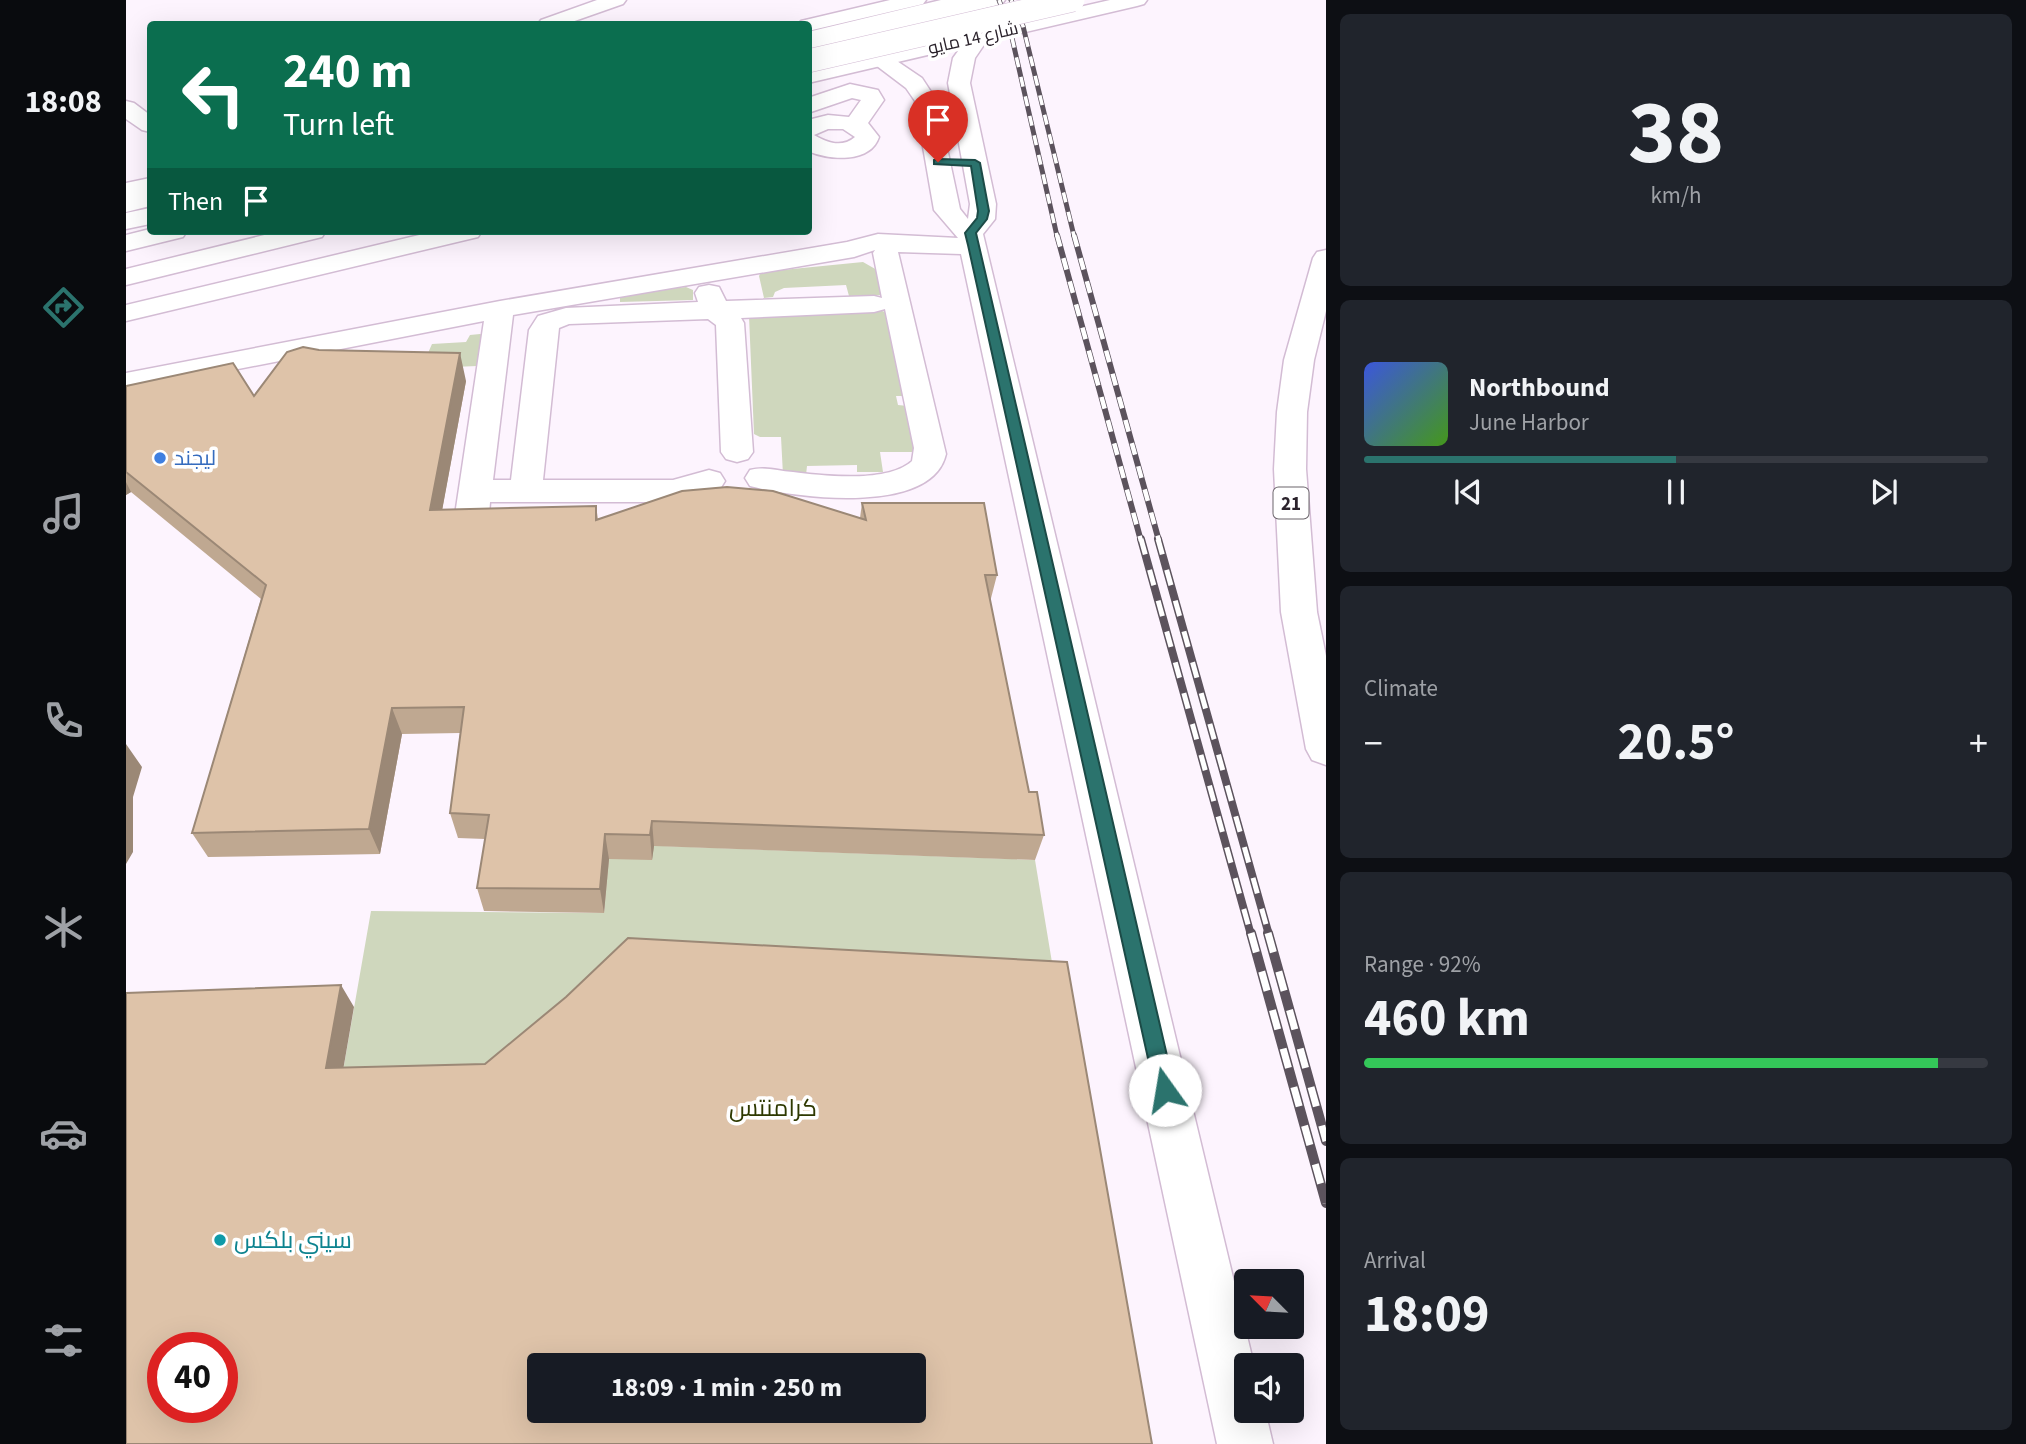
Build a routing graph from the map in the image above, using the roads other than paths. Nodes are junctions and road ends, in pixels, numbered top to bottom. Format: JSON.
{"nodes":[{"id":1,"x":616,"y":0,"type":"edge"},
{"id":2,"x":916,"y":0,"type":"edge"},
{"id":3,"x":995,"y":0,"type":"edge"},
{"id":4,"x":1073,"y":0,"type":"edge"},
{"id":5,"x":1137,"y":0,"type":"edge"},
{"id":6,"x":965,"y":1,"type":"edge"},
{"id":7,"x":556,"y":21,"type":"edge"},
{"id":8,"x":812,"y":24,"type":"edge"},
{"id":9,"x":979,"y":36,"type":"junction"},
{"id":10,"x":812,"y":37,"type":"edge"},
{"id":11,"x":812,"y":45,"type":"edge"},
{"id":12,"x":812,"y":60,"type":"edge"},
{"id":13,"x":880,"y":60,"type":"junction"},
{"id":14,"x":812,"y":75,"type":"edge"},
{"id":15,"x":812,"y":105,"type":"edge"},
{"id":16,"x":126,"y":108,"type":"edge"},
{"id":17,"x":147,"y":123,"type":"edge"},
{"id":18,"x":812,"y":142,"type":"edge"},
{"id":19,"x":938,"y":162,"type":"junction"},
{"id":20,"x":975,"y":163,"type":"junction"},
{"id":21,"x":147,"y":187,"type":"edge"},
{"id":22,"x":126,"y":191,"type":"edge"},
{"id":23,"x":147,"y":200,"type":"edge"},
{"id":24,"x":126,"y":204,"type":"edge"},
{"id":25,"x":147,"y":217,"type":"edge"},
{"id":26,"x":126,"y":221,"type":"edge"},
{"id":27,"x":158,"y":235,"type":"edge"},
{"id":28,"x":297,"y":235,"type":"edge"},
{"id":29,"x":452,"y":235,"type":"edge"},
{"id":30,"x":972,"y":239,"type":"junction"},
{"id":31,"x":126,"y":243,"type":"edge"},
{"id":32,"x":414,"y":244,"type":"junction"},
{"id":33,"x":900,"y":250,"type":"junction"},
{"id":34,"x":1326,"y":258,"type":"edge"},
{"id":35,"x":746,"y":267,"type":"junction"},
{"id":36,"x":705,"y":274,"type":"junction"},
{"id":37,"x":126,"y":277,"type":"edge"},
{"id":38,"x":126,"y":296,"type":"edge"},
{"id":39,"x":874,"y":304,"type":"dead end"},
{"id":40,"x":500,"y":309,"type":"junction"},
{"id":41,"x":126,"y":313,"type":"edge"},
{"id":42,"x":730,"y":314,"type":"junction"},
{"id":43,"x":126,"y":382,"type":"edge"},
{"id":44,"x":737,"y":452,"type":"junction"},
{"id":45,"x":761,"y":478,"type":"junction"},
{"id":46,"x":709,"y":481,"type":"junction"},
{"id":47,"x":526,"y":491,"type":"junction"},
{"id":48,"x":1326,"y":749,"type":"edge"},
{"id":49,"x":1245,"y":1444,"type":"edge"}],
"edges":[{"from":1,"to":7,"type":"main road"},
{"from":2,"to":8,"type":"main road"},
{"from":3,"to":11,"type":"main road","name":"شارع 14 مايو"},
{"from":4,"to":12,"type":"main road","bridge":true},
{"from":5,"to":9,"type":"main road","name":"شارع 14 مايو"},
{"from":6,"to":10,"type":"main road"},
{"from":9,"to":13,"type":"main road","name":"شارع 14 مايو"},
{"from":9,"to":20,"type":"main road"},
{"from":13,"to":14,"type":"main road","name":"شارع 14 مايو"},
{"from":13,"to":19,"type":"main road"},
{"from":15,"to":18,"type":"main road"},
{"from":16,"to":17,"type":"main road"},
{"from":19,"to":20,"type":"main road"},
{"from":19,"to":30,"type":"main road"},
{"from":20,"to":30,"type":"main road"},
{"from":21,"to":22,"type":"main road"},
{"from":23,"to":24,"type":"main road"},
{"from":25,"to":26,"type":"main road"},
{"from":27,"to":31,"type":"main road"},
{"from":28,"to":37,"type":"main road"},
{"from":29,"to":32,"type":"main road"},
{"from":30,"to":33,"type":"main road"},
{"from":30,"to":49,"type":"main road"},
{"from":32,"to":38,"type":"main road"},
{"from":32,"to":41,"type":"main road"},
{"from":33,"to":35,"type":"main road"},
{"from":33,"to":45,"type":"main road"},
{"from":34,"to":48,"type":"main road","number":"21"},
{"from":35,"to":36,"type":"main road"},
{"from":35,"to":42,"type":"main road"},
{"from":36,"to":40,"type":"main road"},
{"from":36,"to":42,"type":"main road"},
{"from":39,"to":42,"type":"main road"},
{"from":40,"to":43,"type":"main road"},
{"from":40,"to":47,"type":"main road"},
{"from":42,"to":44,"type":"main road"},
{"from":42,"to":47,"type":"main road"},
{"from":44,"to":45,"type":"main road"},
{"from":44,"to":46,"type":"main road"},
{"from":45,"to":46,"type":"main road"},
{"from":46,"to":47,"type":"main road"}]}
